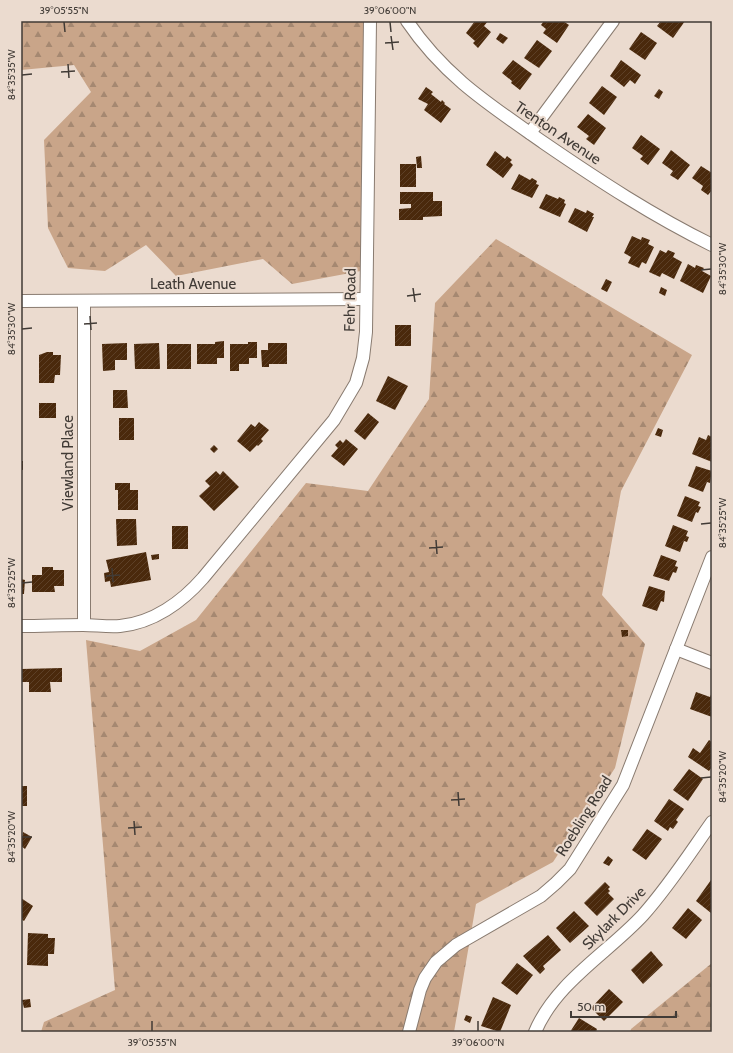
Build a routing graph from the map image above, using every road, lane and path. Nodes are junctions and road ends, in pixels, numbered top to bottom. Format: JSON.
{"nodes":[{"id":1,"x":370,"y":21,"type":"edge"},
{"id":2,"x":407,"y":21,"type":"edge"},
{"id":3,"x":613,"y":21,"type":"edge"},
{"id":4,"x":530,"y":133,"type":"junction"},
{"id":5,"x":712,"y":245,"type":"edge"},
{"id":6,"x":366,"y":299,"type":"junction"},
{"id":7,"x":84,"y":300,"type":"junction"},
{"id":8,"x":21,"y":301,"type":"edge"},
{"id":9,"x":712,"y":557,"type":"edge"},
{"id":10,"x":84,"y":625,"type":"junction"},
{"id":11,"x":21,"y":626,"type":"edge"},
{"id":12,"x":676,"y":649,"type":"junction"},
{"id":13,"x":712,"y":663,"type":"edge"},
{"id":14,"x":712,"y":822,"type":"edge"},
{"id":15,"x":409,"y":1032,"type":"edge"},
{"id":16,"x":535,"y":1032,"type":"edge"}],
"edges":[{"from":1,"to":6,"type":"street","name":"Fehr Road"},
{"from":2,"to":4,"type":"street","name":"Trenton Avenue"},
{"from":3,"to":4,"type":"street"},
{"from":4,"to":5,"type":"street","name":"Trenton Avenue"},
{"from":6,"to":7,"type":"street","name":"Leath Avenue"},
{"from":6,"to":10,"type":"street","name":"Fehr Road"},
{"from":7,"to":8,"type":"street","name":"Leath Avenue"},
{"from":7,"to":10,"type":"street","name":"Viewland Place"},
{"from":9,"to":12,"type":"street","name":"Roebling Road"},
{"from":10,"to":11,"type":"street","name":"Fehr Road"},
{"from":12,"to":13,"type":"street"},
{"from":12,"to":15,"type":"street","name":"Roebling Road"},
{"from":14,"to":16,"type":"street","name":"Skylark Drive"}]}
